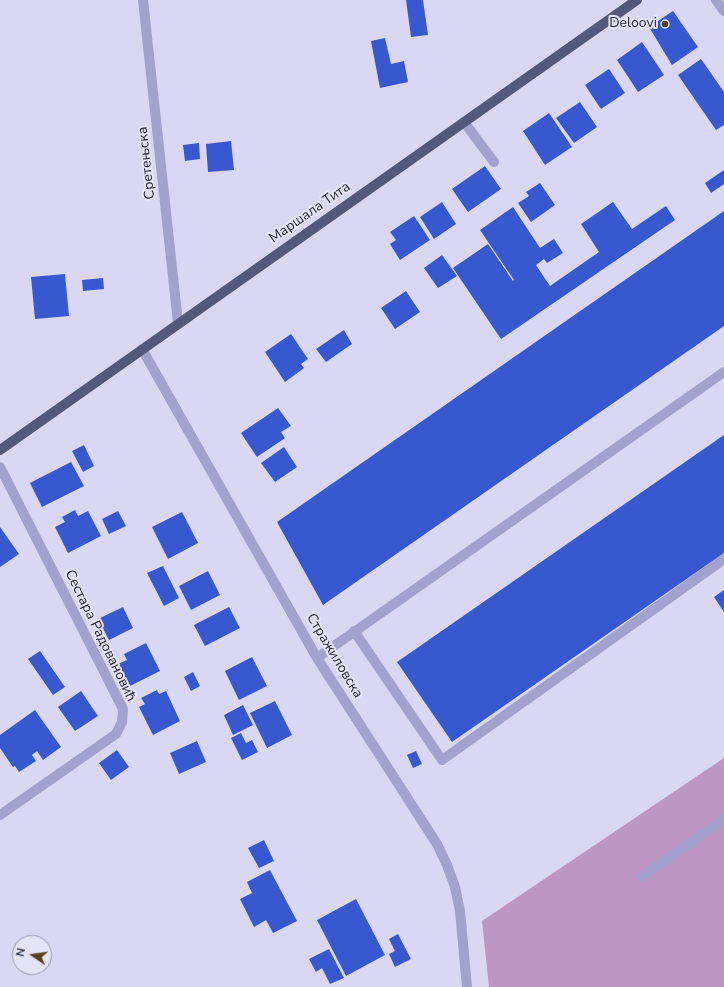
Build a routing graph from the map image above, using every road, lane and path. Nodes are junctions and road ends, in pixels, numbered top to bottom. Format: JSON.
{"nodes":[{"id":1,"x":143,"y":0,"type":"edge"},
{"id":2,"x":637,"y":0,"type":"edge"},
{"id":3,"x":716,"y":0,"type":"edge"},
{"id":4,"x":724,"y":11,"type":"edge"},
{"id":5,"x":464,"y":122,"type":"junction"},
{"id":6,"x":494,"y":162,"type":"dead end"},
{"id":7,"x":178,"y":323,"type":"junction"},
{"id":8,"x":142,"y":349,"type":"junction"},
{"id":9,"x":724,"y":372,"type":"edge"},
{"id":10,"x":0,"y":450,"type":"edge"},
{"id":11,"x":0,"y":467,"type":"edge"},
{"id":12,"x":724,"y":559,"type":"edge"},
{"id":13,"x":354,"y":631,"type":"junction"},
{"id":14,"x":317,"y":658,"type":"junction"},
{"id":15,"x":0,"y":815,"type":"edge"},
{"id":16,"x":724,"y":819,"type":"edge"},
{"id":17,"x":643,"y":876,"type":"dead end"},
{"id":18,"x":467,"y":987,"type":"edge"}],
"edges":[{"from":1,"to":7,"type":"street","name":"Сретењска"},
{"from":2,"to":5,"type":"main road","name":"Маршала Тита"},
{"from":3,"to":4,"type":"street"},
{"from":5,"to":6,"type":"street"},
{"from":5,"to":7,"type":"main road","name":"Маршала Тита"},
{"from":7,"to":8,"type":"main road","name":"Маршала Тита"},
{"from":8,"to":10,"type":"main road","name":"Маршала Тита"},
{"from":8,"to":14,"type":"street","name":"Стражиловска"},
{"from":9,"to":13,"type":"street"},
{"from":11,"to":15,"type":"street","name":"Сестара Радовановић"},
{"from":12,"to":13,"type":"street"},
{"from":13,"to":14,"type":"street"},
{"from":14,"to":18,"type":"street","name":"Стражиловска"},
{"from":16,"to":17,"type":"street"}]}
